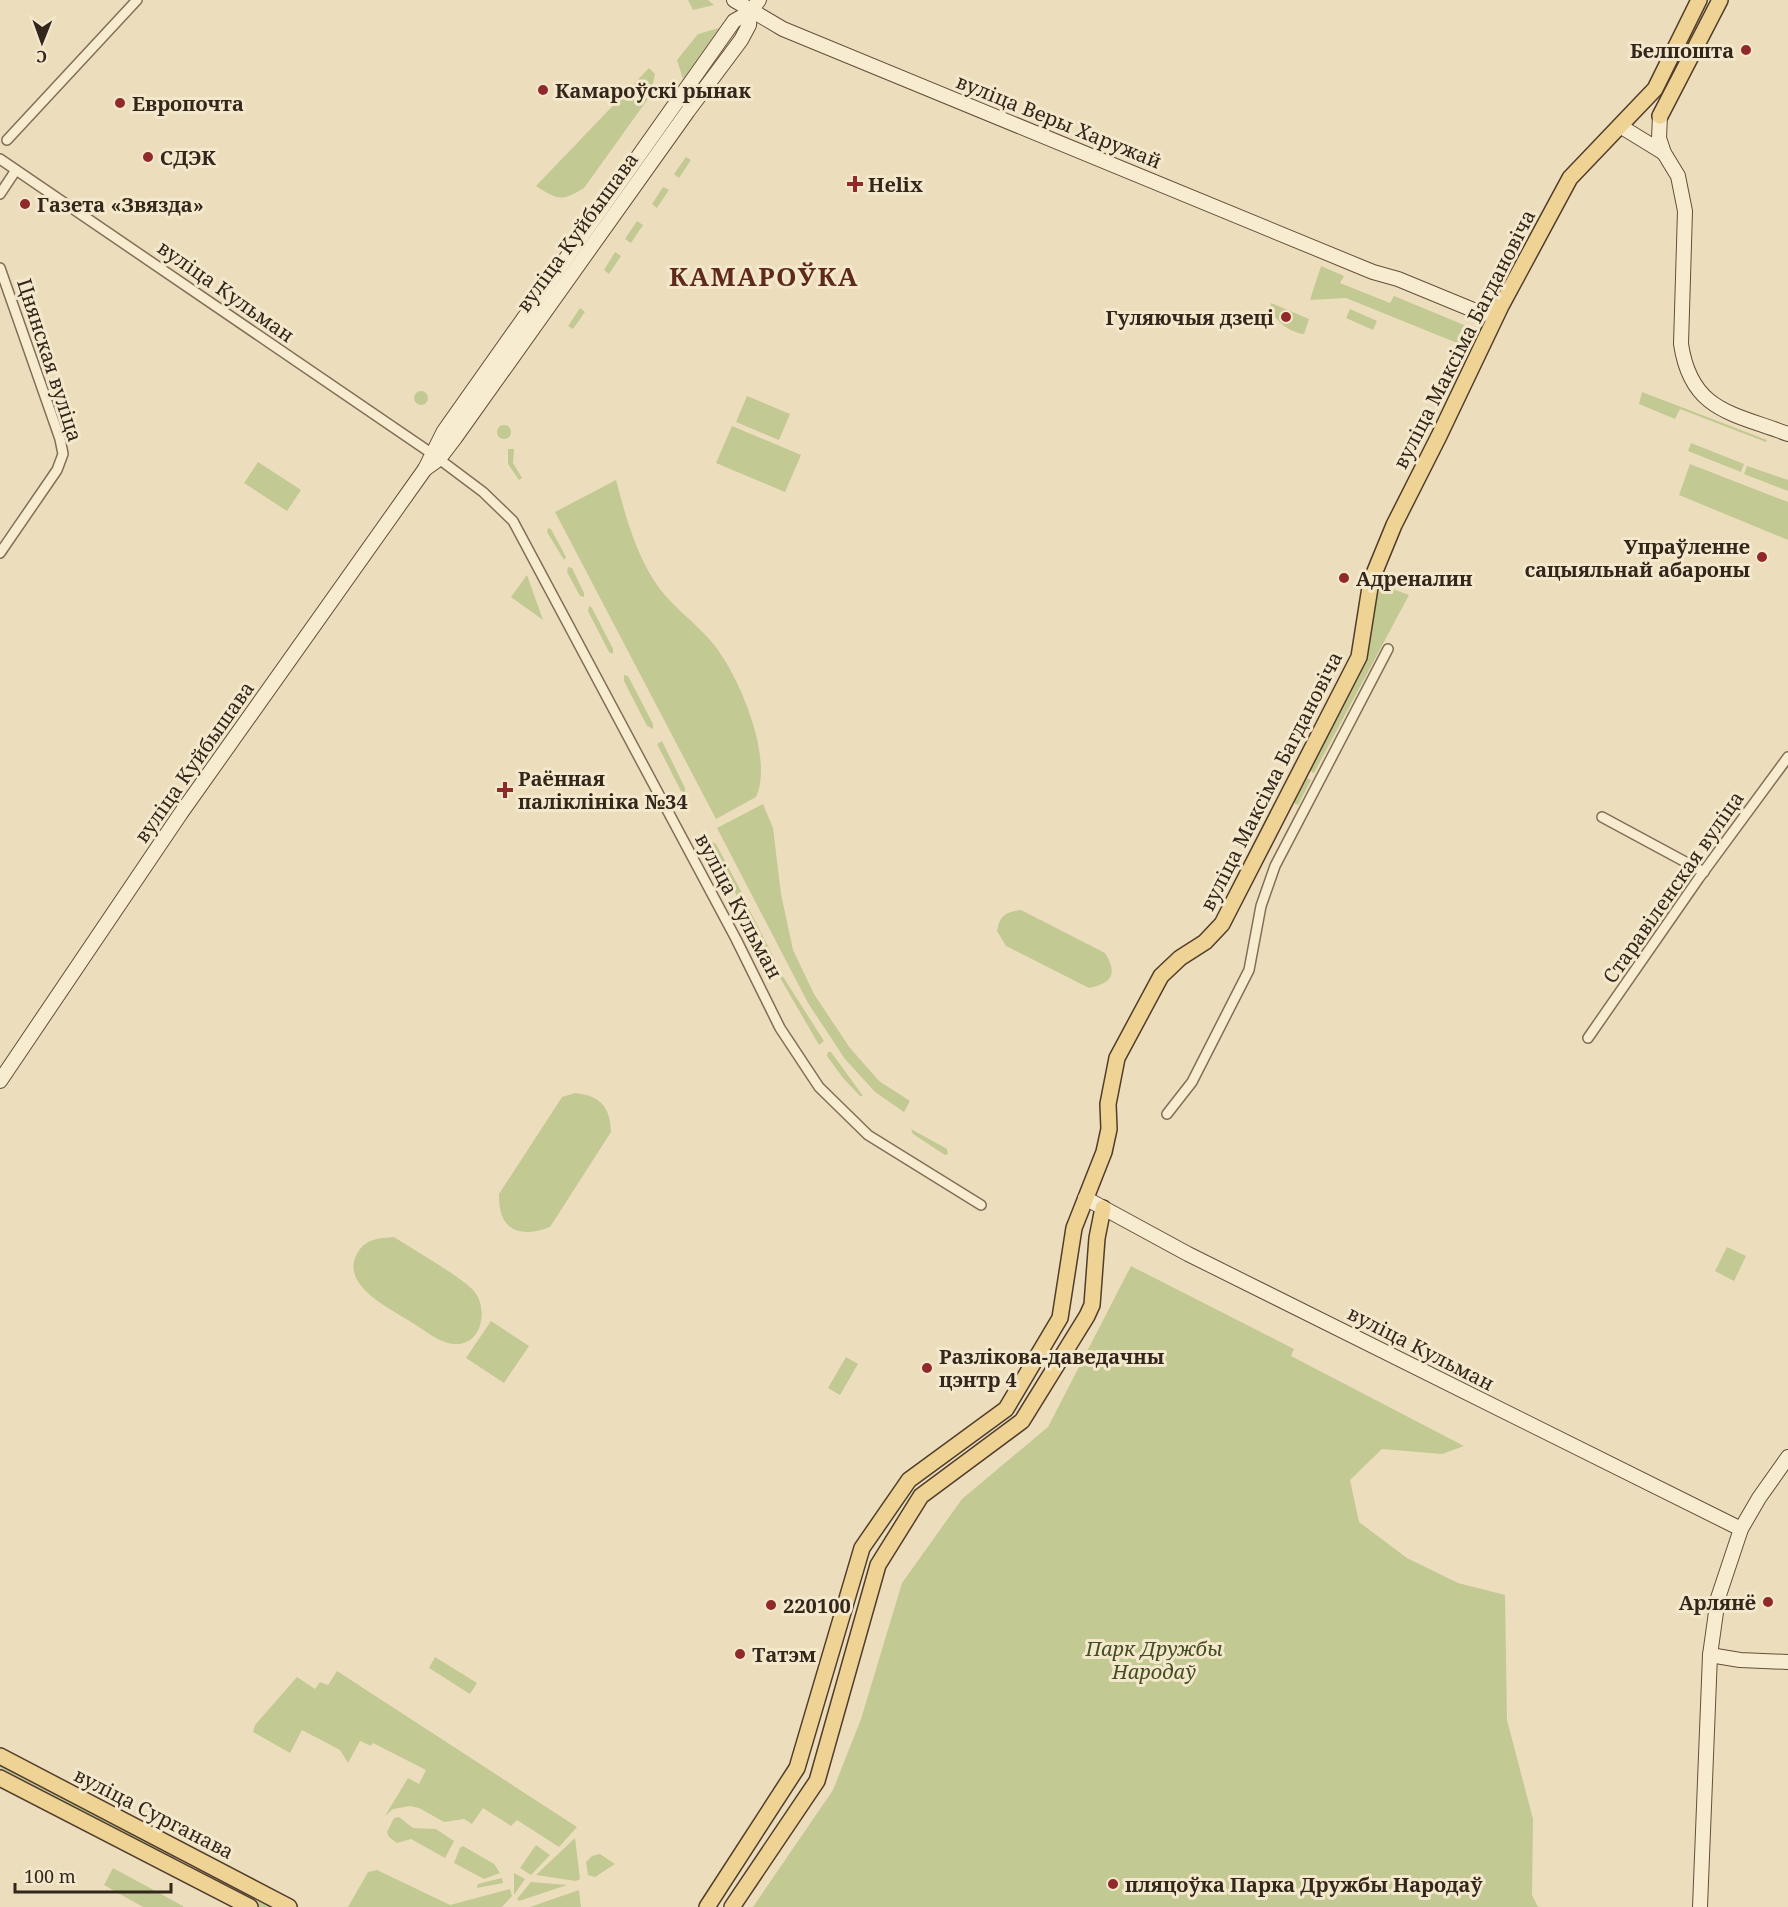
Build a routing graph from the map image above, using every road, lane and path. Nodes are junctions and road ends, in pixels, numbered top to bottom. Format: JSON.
{"nodes":[{"id":1,"x":137,"y":0,"type":"edge"},
{"id":2,"x":734,"y":0,"type":"edge"},
{"id":3,"x":759,"y":0,"type":"edge"},
{"id":4,"x":1700,"y":0,"type":"edge"},
{"id":5,"x":1719,"y":0,"type":"edge"},
{"id":6,"x":750,"y":12,"type":"junction"},
{"id":7,"x":1660,"y":116,"type":"joint"},
{"id":8,"x":1620,"y":126,"type":"junction"},
{"id":9,"x":7,"y":140,"type":"dead end"},
{"id":10,"x":1664,"y":153,"type":"junction"},
{"id":11,"x":0,"y":159,"type":"edge"},
{"id":12,"x":16,"y":170,"type":"junction"},
{"id":13,"x":0,"y":194,"type":"edge"},
{"id":14,"x":0,"y":268,"type":"edge"},
{"id":15,"x":1373,"y":272,"type":"junction"},
{"id":16,"x":1501,"y":306,"type":"junction"},
{"id":17,"x":1487,"y":334,"type":"junction"},
{"id":18,"x":1788,"y":434,"type":"edge"},
{"id":19,"x":435,"y":456,"type":"junction"},
{"id":20,"x":0,"y":553,"type":"edge"},
{"id":21,"x":1388,"y":649,"type":"dead end"},
{"id":22,"x":1788,"y":757,"type":"edge"},
{"id":23,"x":1602,"y":817,"type":"dead end"},
{"id":24,"x":1704,"y":872,"type":"junction"},
{"id":25,"x":1588,"y":1038,"type":"dead end"},
{"id":26,"x":0,"y":1081,"type":"edge"},
{"id":27,"x":1167,"y":1114,"type":"dead end"},
{"id":28,"x":1085,"y":1198,"type":"junction"},
{"id":29,"x":981,"y":1205,"type":"dead end"},
{"id":30,"x":1103,"y":1208,"type":"junction"},
{"id":31,"x":1788,"y":1457,"type":"edge"},
{"id":32,"x":1741,"y":1529,"type":"junction"},
{"id":33,"x":1710,"y":1655,"type":"junction"},
{"id":34,"x":1788,"y":1662,"type":"edge"},
{"id":35,"x":0,"y":1756,"type":"edge"},
{"id":36,"x":0,"y":1778,"type":"edge"},
{"id":37,"x":250,"y":1907,"type":"edge"},
{"id":38,"x":289,"y":1907,"type":"edge"},
{"id":39,"x":707,"y":1907,"type":"edge"},
{"id":40,"x":732,"y":1907,"type":"edge"},
{"id":41,"x":1700,"y":1907,"type":"edge"}],
"edges":[{"from":1,"to":9,"type":"street"},
{"from":2,"to":6,"type":"main road","name":"вуліца Веры Харужай"},
{"from":3,"to":6,"type":"main road","name":"вуліца Куйбышава"},
{"from":4,"to":8,"type":"main road","name":"вуліца Максіма Багдановіча"},
{"from":5,"to":7,"type":"main road"},
{"from":6,"to":15,"type":"main road","name":"вуліца Веры Харужай"},
{"from":6,"to":19,"type":"main road","name":"вуліца Куйбышава"},
{"from":7,"to":10,"type":"main road"},
{"from":8,"to":10,"type":"main road"},
{"from":8,"to":16,"type":"main road","name":"вуліца Максіма Багдановіча"},
{"from":10,"to":18,"type":"main road"},
{"from":11,"to":12,"type":"street","name":"вуліца Кульман"},
{"from":12,"to":13,"type":"street"},
{"from":12,"to":19,"type":"street","name":"вуліца Кульман"},
{"from":14,"to":20,"type":"street","name":"Цнянская вуліца"},
{"from":15,"to":16,"type":"main road","name":"вуліца Веры Харужай"},
{"from":15,"to":17,"type":"main road","name":"вуліца Веры Харужай"},
{"from":16,"to":17,"type":"main road","name":"вуліца Максіма Багдановіча"},
{"from":17,"to":28,"type":"main road","name":"вуліца Максіма Багдановіча"},
{"from":19,"to":26,"type":"main road","name":"вуліца Куйбышава"},
{"from":19,"to":29,"type":"street","name":"вуліца Кульман"},
{"from":21,"to":27,"type":"street"},
{"from":22,"to":24,"type":"street","name":"Старавіленская вуліца"},
{"from":23,"to":24,"type":"street"},
{"from":24,"to":25,"type":"street","name":"Старавіленская вуліца"},
{"from":28,"to":30,"type":"main road","name":"вуліца Кульман"},
{"from":28,"to":39,"type":"main road","name":"вуліца Максіма Багдановіча"},
{"from":30,"to":32,"type":"main road","name":"вуліца Кульман"},
{"from":30,"to":40,"type":"main road"},
{"from":31,"to":32,"type":"main road"},
{"from":32,"to":33,"type":"main road"},
{"from":33,"to":34,"type":"main road"},
{"from":33,"to":41,"type":"main road"},
{"from":35,"to":38,"type":"main road","name":"вуліца Сурганава"},
{"from":36,"to":37,"type":"main road","name":"вуліца Сурганава"}]}
